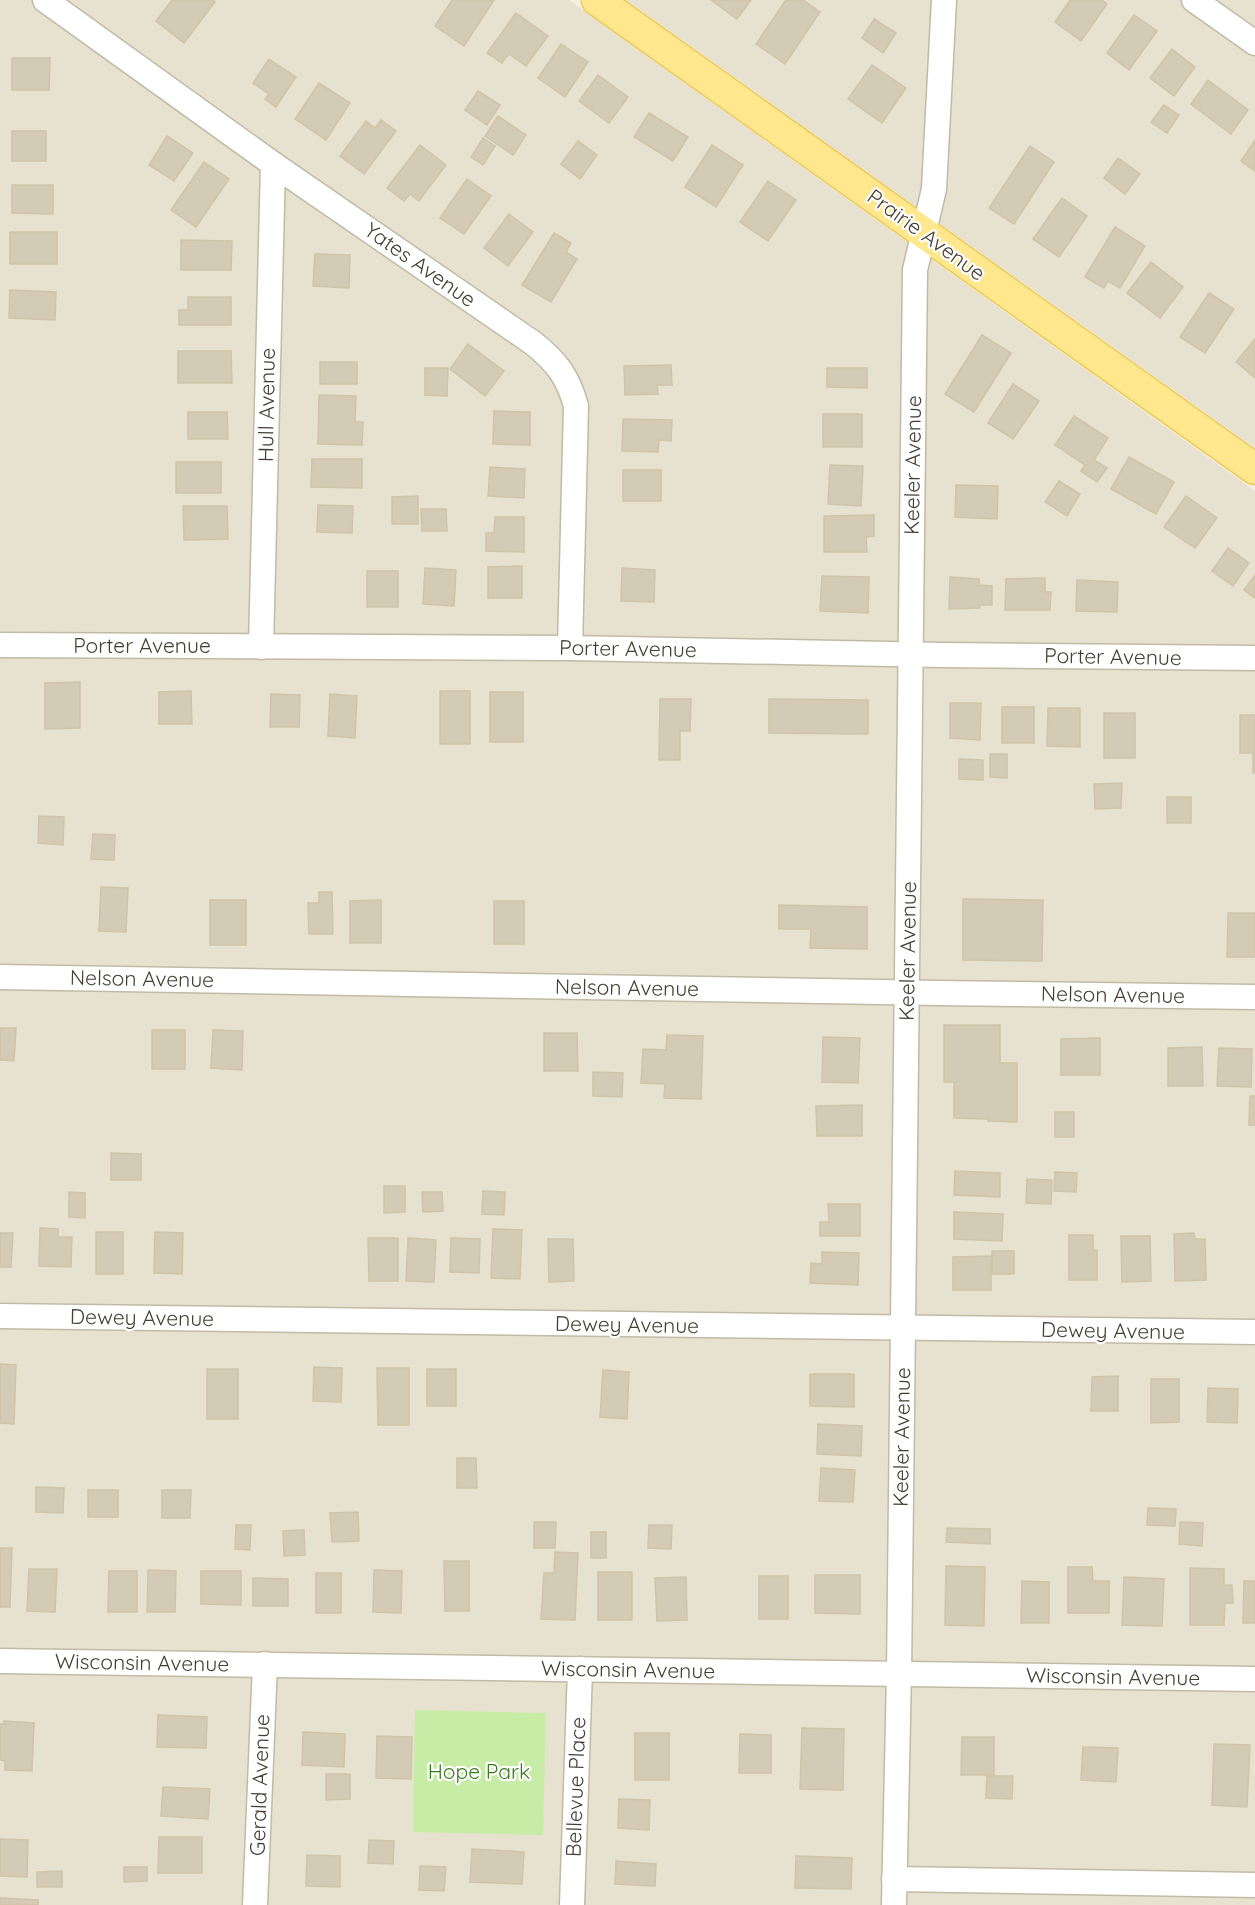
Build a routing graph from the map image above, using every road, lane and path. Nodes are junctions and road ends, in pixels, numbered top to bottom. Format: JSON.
{"nodes":[{"id":1,"x":45,"y":0,"type":"edge"},
{"id":2,"x":597,"y":0,"type":"edge"},
{"id":3,"x":944,"y":0,"type":"edge"},
{"id":4,"x":1194,"y":0,"type":"edge"},
{"id":5,"x":1255,"y":44,"type":"edge"},
{"id":6,"x":273,"y":164,"type":"junction"},
{"id":7,"x":923,"y":234,"type":"junction"},
{"id":8,"x":1255,"y":469,"type":"edge"},
{"id":9,"x":0,"y":645,"type":"edge"},
{"id":10,"x":261,"y":646,"type":"junction"},
{"id":11,"x":570,"y":648,"type":"junction"},
{"id":12,"x":911,"y":655,"type":"junction"},
{"id":13,"x":1255,"y":658,"type":"edge"},
{"id":14,"x":0,"y":976,"type":"edge"},
{"id":15,"x":908,"y":993,"type":"junction"},
{"id":16,"x":1255,"y":997,"type":"edge"},
{"id":17,"x":0,"y":1316,"type":"edge"},
{"id":18,"x":903,"y":1329,"type":"junction"},
{"id":19,"x":1255,"y":1332,"type":"edge"},
{"id":20,"x":0,"y":1661,"type":"edge"},
{"id":21,"x":265,"y":1664,"type":"junction"},
{"id":22,"x":580,"y":1669,"type":"junction"},
{"id":23,"x":899,"y":1673,"type":"junction"},
{"id":24,"x":1255,"y":1679,"type":"edge"},
{"id":25,"x":894,"y":1879,"type":"junction"},
{"id":26,"x":1255,"y":1885,"type":"edge"},
{"id":27,"x":255,"y":1905,"type":"edge"},
{"id":28,"x":572,"y":1905,"type":"edge"},
{"id":29,"x":894,"y":1905,"type":"edge"}],
"edges":[{"from":1,"to":6,"type":"street","name":"Yates Avenue"},
{"from":2,"to":7,"type":"main road","name":"Prairie Avenue"},
{"from":3,"to":7,"type":"street","name":"Keeler Avenue"},
{"from":4,"to":5,"type":"street"},
{"from":6,"to":10,"type":"street","name":"Hull Avenue"},
{"from":6,"to":11,"type":"street","name":"Yates Avenue"},
{"from":7,"to":8,"type":"main road","name":"Prairie Avenue"},
{"from":7,"to":12,"type":"street","name":"Keeler Avenue"},
{"from":9,"to":10,"type":"street","name":"Porter Avenue"},
{"from":10,"to":11,"type":"street","name":"Porter Avenue"},
{"from":11,"to":12,"type":"street","name":"Porter Avenue"},
{"from":12,"to":13,"type":"street","name":"Porter Avenue"},
{"from":12,"to":15,"type":"street","name":"Keeler Avenue"},
{"from":14,"to":15,"type":"street","name":"Nelson Avenue"},
{"from":15,"to":16,"type":"street","name":"Nelson Avenue"},
{"from":15,"to":18,"type":"street","name":"Keeler Avenue"},
{"from":17,"to":18,"type":"street","name":"Dewey Avenue"},
{"from":18,"to":19,"type":"street","name":"Dewey Avenue"},
{"from":18,"to":23,"type":"street","name":"Keeler Avenue"},
{"from":20,"to":21,"type":"street","name":"Wisconsin Avenue"},
{"from":21,"to":22,"type":"street","name":"Wisconsin Avenue"},
{"from":21,"to":27,"type":"street","name":"Gerald Avenue"},
{"from":22,"to":23,"type":"street","name":"Wisconsin Avenue"},
{"from":22,"to":28,"type":"street","name":"Bellevue Place"},
{"from":23,"to":24,"type":"street","name":"Wisconsin Avenue"},
{"from":23,"to":25,"type":"street","name":"Keeler Avenue"},
{"from":25,"to":26,"type":"street"},
{"from":25,"to":29,"type":"street","name":"Keeler Avenue"}]}
